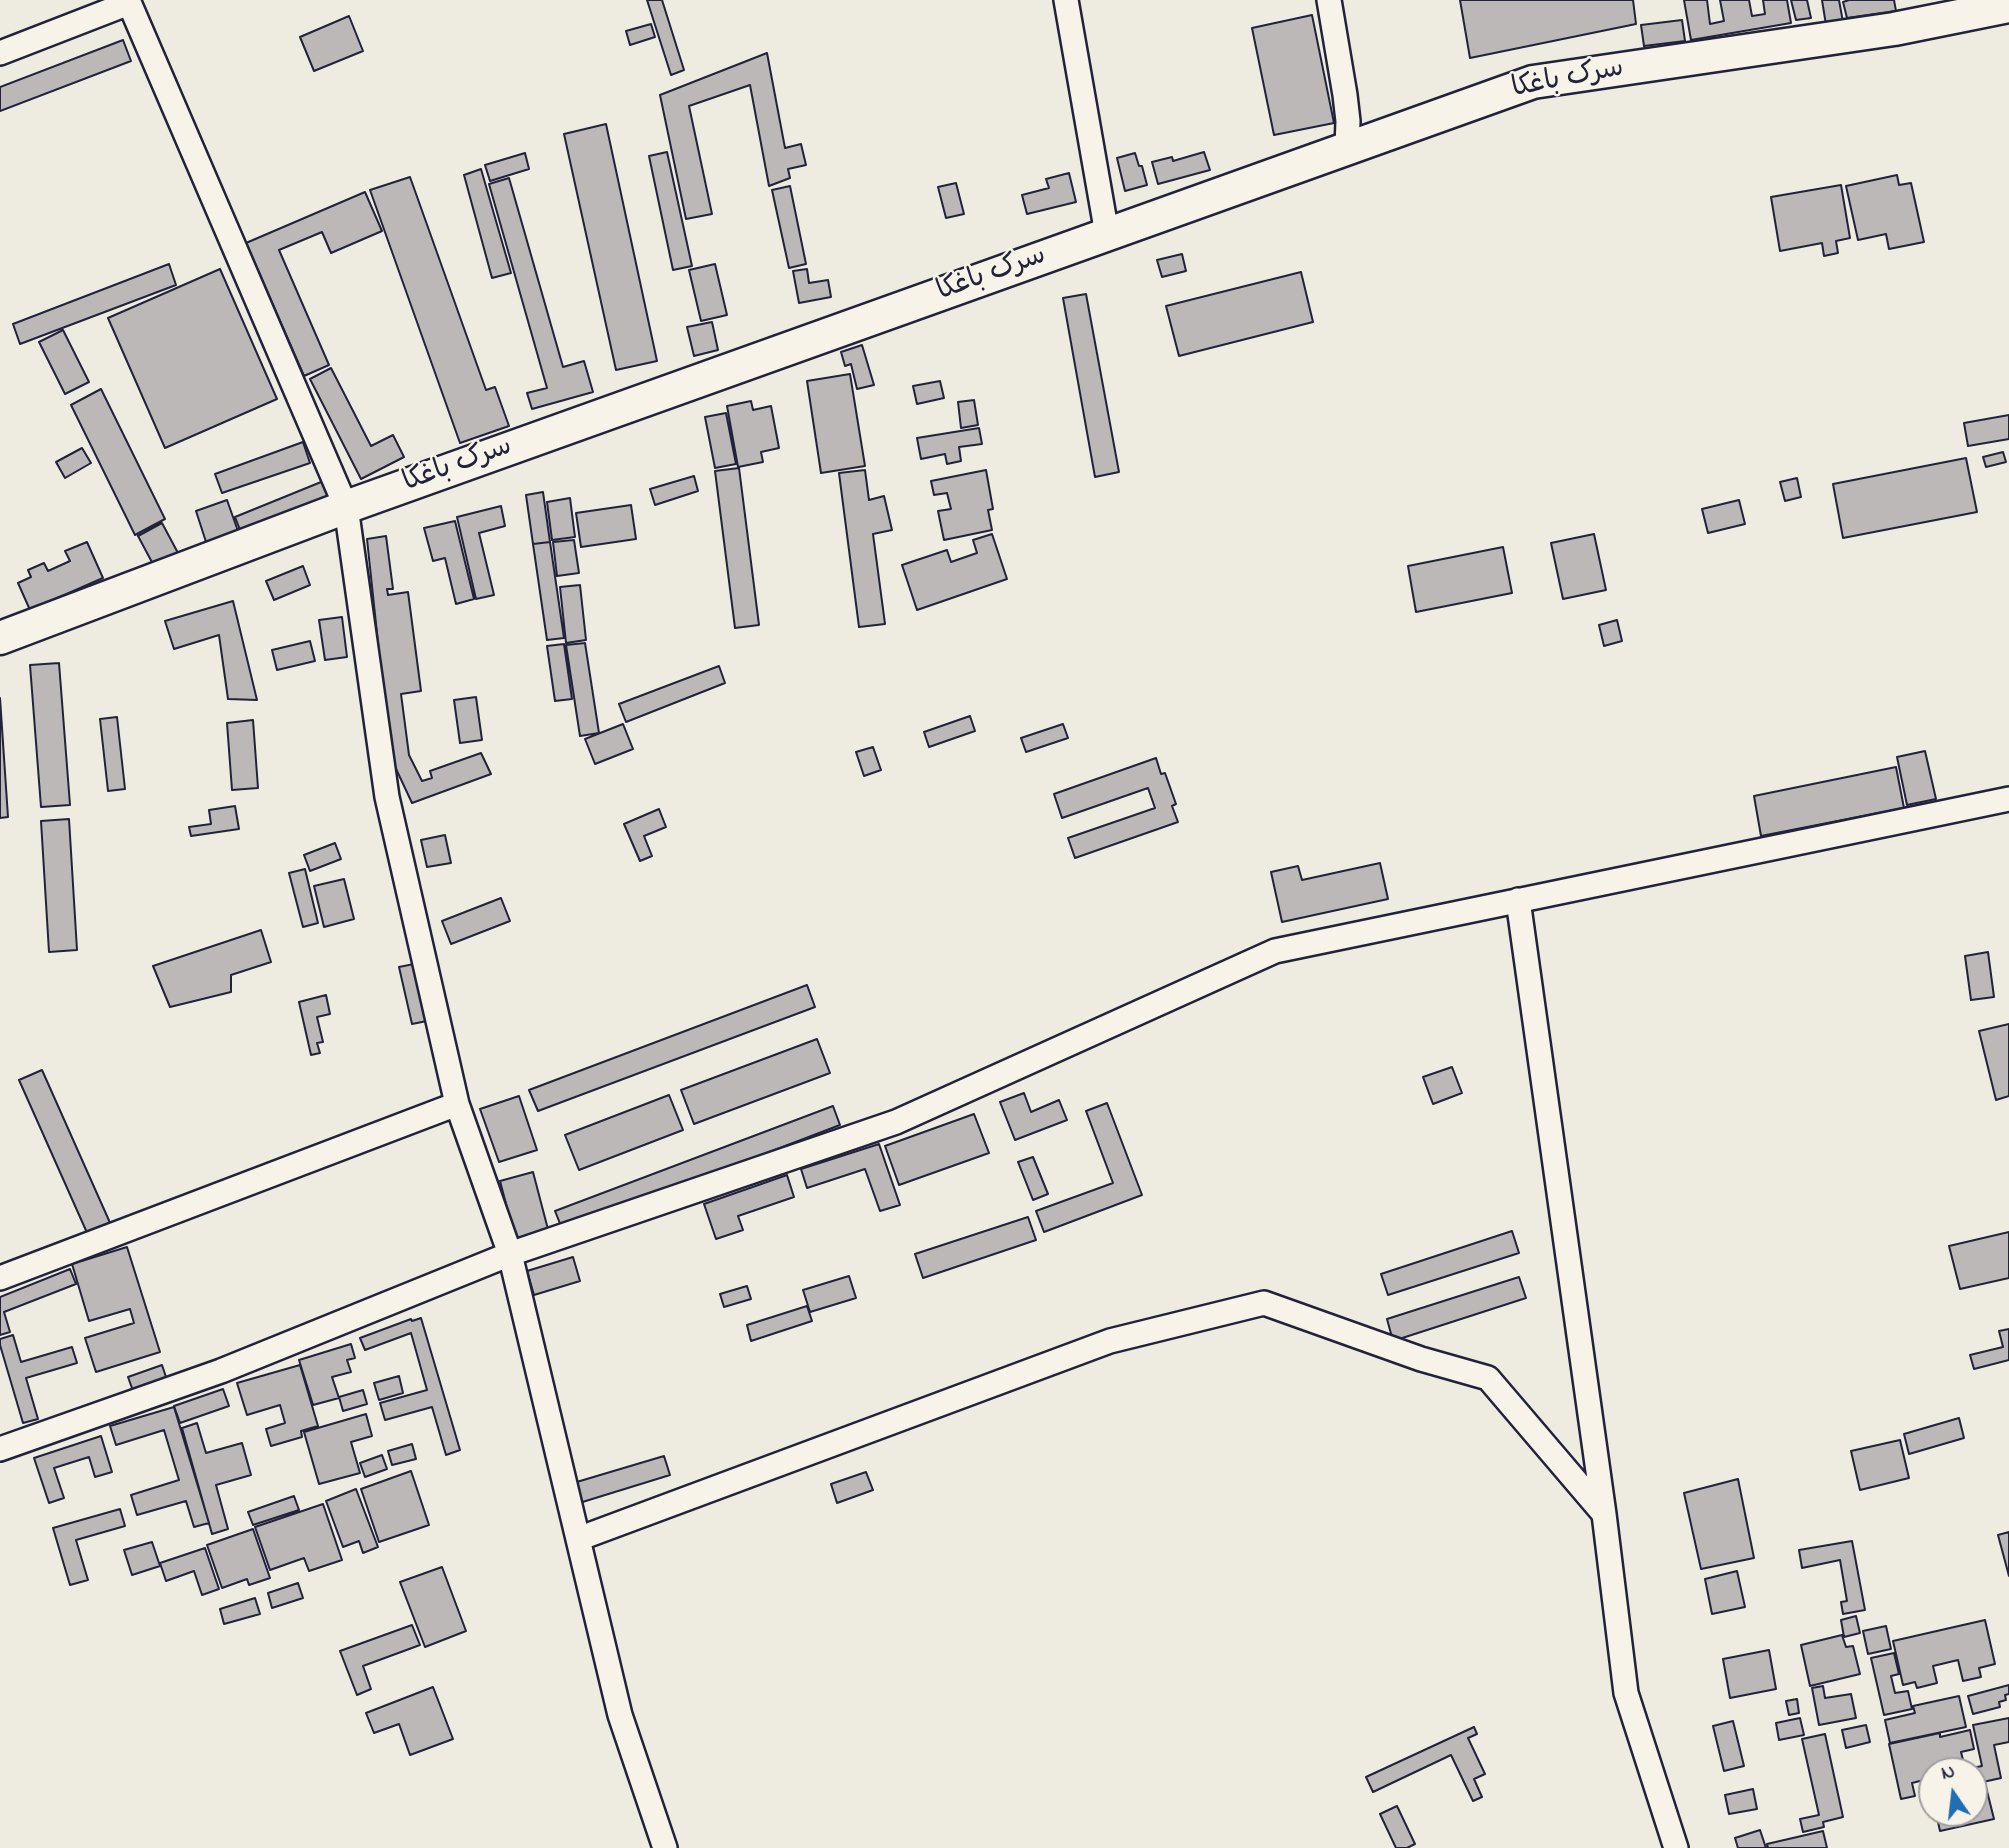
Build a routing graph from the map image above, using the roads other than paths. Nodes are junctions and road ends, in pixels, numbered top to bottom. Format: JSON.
{"nodes":[{"id":1,"x":1066,"y":0,"type":"edge"},
{"id":2,"x":1329,"y":0,"type":"edge"},
{"id":3,"x":129,"y":1,"type":"edge"},
{"id":4,"x":2009,"y":6,"type":"edge"},
{"id":5,"x":0,"y":53,"type":"edge"},
{"id":6,"x":1347,"y":148,"type":"junction"},
{"id":7,"x":1107,"y":234,"type":"junction"},
{"id":8,"x":346,"y":507,"type":"junction"},
{"id":9,"x":0,"y":638,"type":"edge"},
{"id":10,"x":2009,"y":799,"type":"edge"},
{"id":11,"x":1518,"y":900,"type":"junction"},
{"id":12,"x":457,"y":1104,"type":"junction"},
{"id":13,"x":510,"y":1254,"type":"junction"},
{"id":14,"x":0,"y":1278,"type":"edge"},
{"id":15,"x":0,"y":1449,"type":"edge"},
{"id":16,"x":1604,"y":1514,"type":"junction"},
{"id":17,"x":578,"y":1539,"type":"junction"},
{"id":18,"x":665,"y":1848,"type":"edge"},
{"id":19,"x":1676,"y":1848,"type":"edge"}],
"edges":[{"from":1,"to":7,"type":"street"},
{"from":2,"to":6,"type":"street"},
{"from":3,"to":5,"type":"street"},
{"from":3,"to":8,"type":"street"},
{"from":4,"to":6,"type":"street","name":"سرک باغکا"},
{"from":6,"to":7,"type":"street","name":"سرک باغکا"},
{"from":7,"to":8,"type":"street","name":"سرک باغکا"},
{"from":8,"to":9,"type":"street","name":"سرک باغکا"},
{"from":8,"to":12,"type":"street"},
{"from":10,"to":11,"type":"street"},
{"from":11,"to":13,"type":"street"},
{"from":11,"to":16,"type":"street"},
{"from":12,"to":13,"type":"street"},
{"from":12,"to":14,"type":"street"},
{"from":13,"to":15,"type":"street"},
{"from":13,"to":17,"type":"street"},
{"from":16,"to":17,"type":"street"},
{"from":16,"to":19,"type":"street"},
{"from":17,"to":18,"type":"street"}]}
